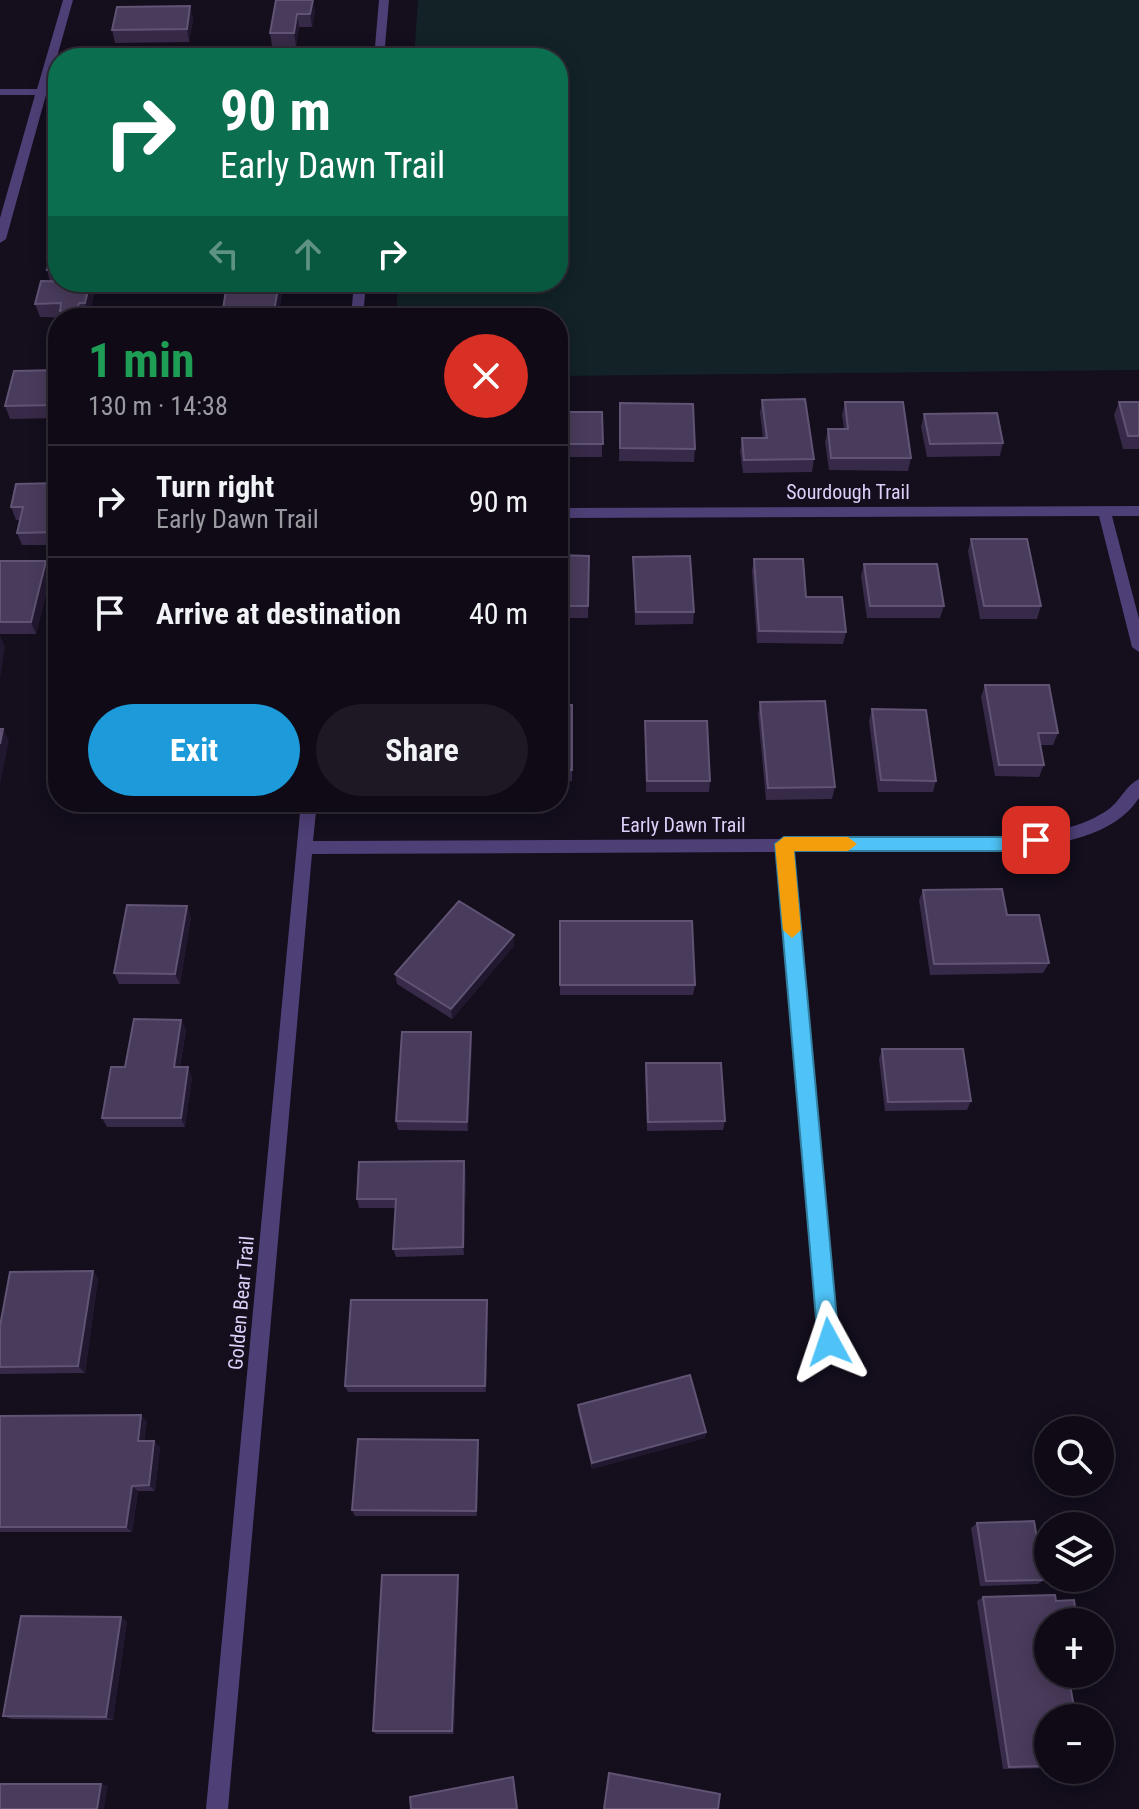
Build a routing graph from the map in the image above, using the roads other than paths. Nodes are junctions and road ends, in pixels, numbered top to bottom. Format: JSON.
{"nodes":[{"id":1,"x":68,"y":0,"type":"edge"},
{"id":2,"x":384,"y":0,"type":"edge"},
{"id":3,"x":54,"y":48,"type":"edge"},
{"id":4,"x":380,"y":48,"type":"edge"},
{"id":5,"x":48,"y":71,"type":"edge"},
{"id":6,"x":0,"y":92,"type":"edge"},
{"id":7,"x":42,"y":92,"type":"junction"},
{"id":8,"x":48,"y":92,"type":"edge"},
{"id":9,"x":0,"y":239,"type":"edge"},
{"id":10,"x":1104,"y":511,"type":"junction"},
{"id":11,"x":1139,"y":511,"type":"edge"},
{"id":12,"x":568,"y":513,"type":"edge"},
{"id":13,"x":1139,"y":647,"type":"edge"},
{"id":14,"x":1139,"y":785,"type":"edge"},
{"id":15,"x":308,"y":812,"type":"edge"},
{"id":16,"x":784,"y":844,"type":"junction"},
{"id":17,"x":304,"y":848,"type":"junction"},
{"id":18,"x":829,"y":1342,"type":"dead end"},
{"id":19,"x":217,"y":1809,"type":"edge"}],
"edges":[{"from":1,"to":3,"type":"street"},
{"from":2,"to":4,"type":"street"},
{"from":5,"to":7,"type":"street"},
{"from":6,"to":7,"type":"street"},
{"from":7,"to":8,"type":"street"},
{"from":7,"to":9,"type":"street"},
{"from":10,"to":11,"type":"street","name":"Sourdough Trail"},
{"from":10,"to":12,"type":"street","name":"Sourdough Trail"},
{"from":10,"to":13,"type":"street"},
{"from":14,"to":16,"type":"street","name":"Early Dawn Trail"},
{"from":15,"to":17,"type":"street","name":"Golden Bear Trail"},
{"from":16,"to":17,"type":"street","name":"Early Dawn Trail"},
{"from":16,"to":18,"type":"street"},
{"from":17,"to":19,"type":"street","name":"Golden Bear Trail"}]}
